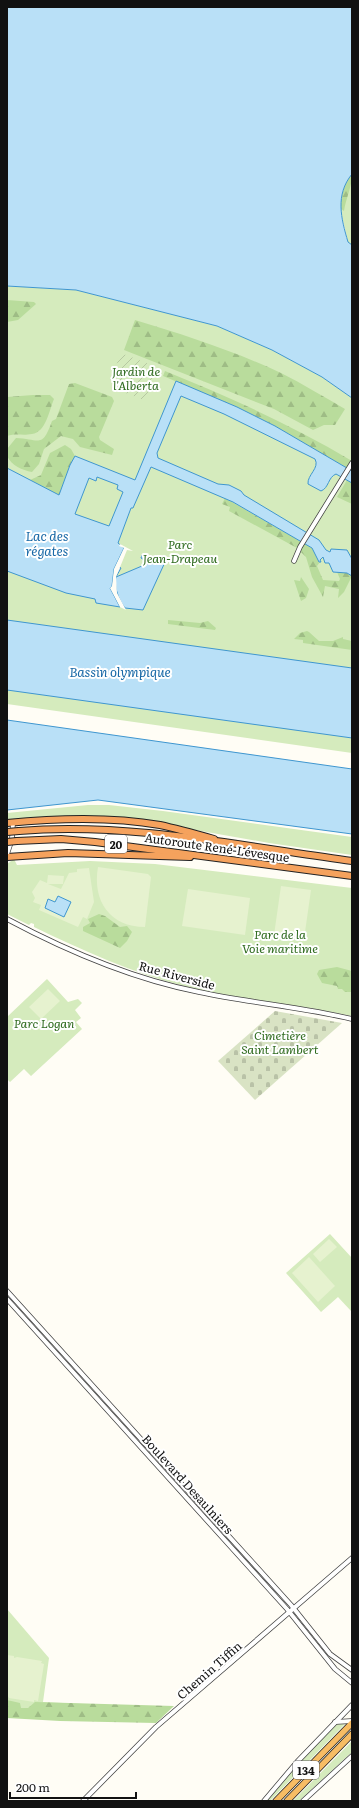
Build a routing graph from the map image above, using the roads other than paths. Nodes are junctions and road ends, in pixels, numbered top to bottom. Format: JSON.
{"nodes":[{"id":1,"x":352,"y":463,"type":"edge"},
{"id":2,"x":294,"y":561,"type":"dead end"},
{"id":3,"x":10,"y":823,"type":"edge"},
{"id":4,"x":7,"y":832,"type":"edge"},
{"id":5,"x":7,"y":842,"type":"edge"},
{"id":6,"x":244,"y":846,"type":"junction"},
{"id":7,"x":7,"y":854,"type":"edge"},
{"id":8,"x":7,"y":857,"type":"edge"},
{"id":9,"x":214,"y":857,"type":"junction"},
{"id":10,"x":352,"y":861,"type":"edge"},
{"id":11,"x":352,"y":876,"type":"edge"},
{"id":12,"x":7,"y":919,"type":"edge"},
{"id":13,"x":352,"y":1019,"type":"edge"},
{"id":14,"x":7,"y":1291,"type":"edge"},
{"id":15,"x":7,"y":1299,"type":"edge"},
{"id":16,"x":352,"y":1558,"type":"edge"},
{"id":17,"x":294,"y":1609,"type":"junction"},
{"id":18,"x":290,"y":1612,"type":"junction"},
{"id":19,"x":352,"y":1670,"type":"edge"},
{"id":20,"x":352,"y":1683,"type":"edge"},
{"id":21,"x":352,"y":1705,"type":"edge"},
{"id":22,"x":335,"y":1722,"type":"junction"},
{"id":23,"x":352,"y":1722,"type":"edge"},
{"id":24,"x":352,"y":1734,"type":"edge"},
{"id":25,"x":352,"y":1756,"type":"edge"},
{"id":26,"x":83,"y":1801,"type":"edge"},
{"id":27,"x":264,"y":1801,"type":"edge"},
{"id":28,"x":276,"y":1801,"type":"edge"},
{"id":29,"x":287,"y":1801,"type":"edge"},
{"id":30,"x":303,"y":1801,"type":"edge"}],
"edges":[{"from":1,"to":2,"type":"street"},
{"from":3,"to":6,"type":"highway"},
{"from":3,"to":7,"type":"street"},
{"from":4,"to":6,"type":"highway","name":"Autoroute René-Lévesque","number":"20","bridge":true},
{"from":5,"to":9,"type":"highway","name":"Autoroute René-Lévesque","number":"20","bridge":true},
{"from":6,"to":10,"type":"highway","name":"Autoroute René-Lévesque","number":"20"},
{"from":8,"to":9,"type":"highway"},
{"from":9,"to":11,"type":"highway","name":"Autoroute René-Lévesque","number":"20"},
{"from":12,"to":13,"type":"street","name":"Rue Riverside"},
{"from":14,"to":17,"type":"street","name":"Boulevard Desaulniers"},
{"from":15,"to":18,"type":"street","name":"Boulevard Desaulniers"},
{"from":16,"to":17,"type":"street","name":"Chemin Tiffin"},
{"from":17,"to":18,"type":"street","name":"Chemin Tiffin"},
{"from":17,"to":19,"type":"street","name":"Boulevard Desaulniers"},
{"from":18,"to":20,"type":"street","name":"Boulevard Desaulniers"},
{"from":18,"to":26,"type":"street","name":"Chemin Tiffin"},
{"from":21,"to":22,"type":"street"},
{"from":22,"to":23,"type":"street"},
{"from":22,"to":27,"type":"street"},
{"from":23,"to":28,"type":"highway","number":"134"},
{"from":24,"to":29,"type":"highway","number":"134"},
{"from":25,"to":30,"type":"street"}]}
